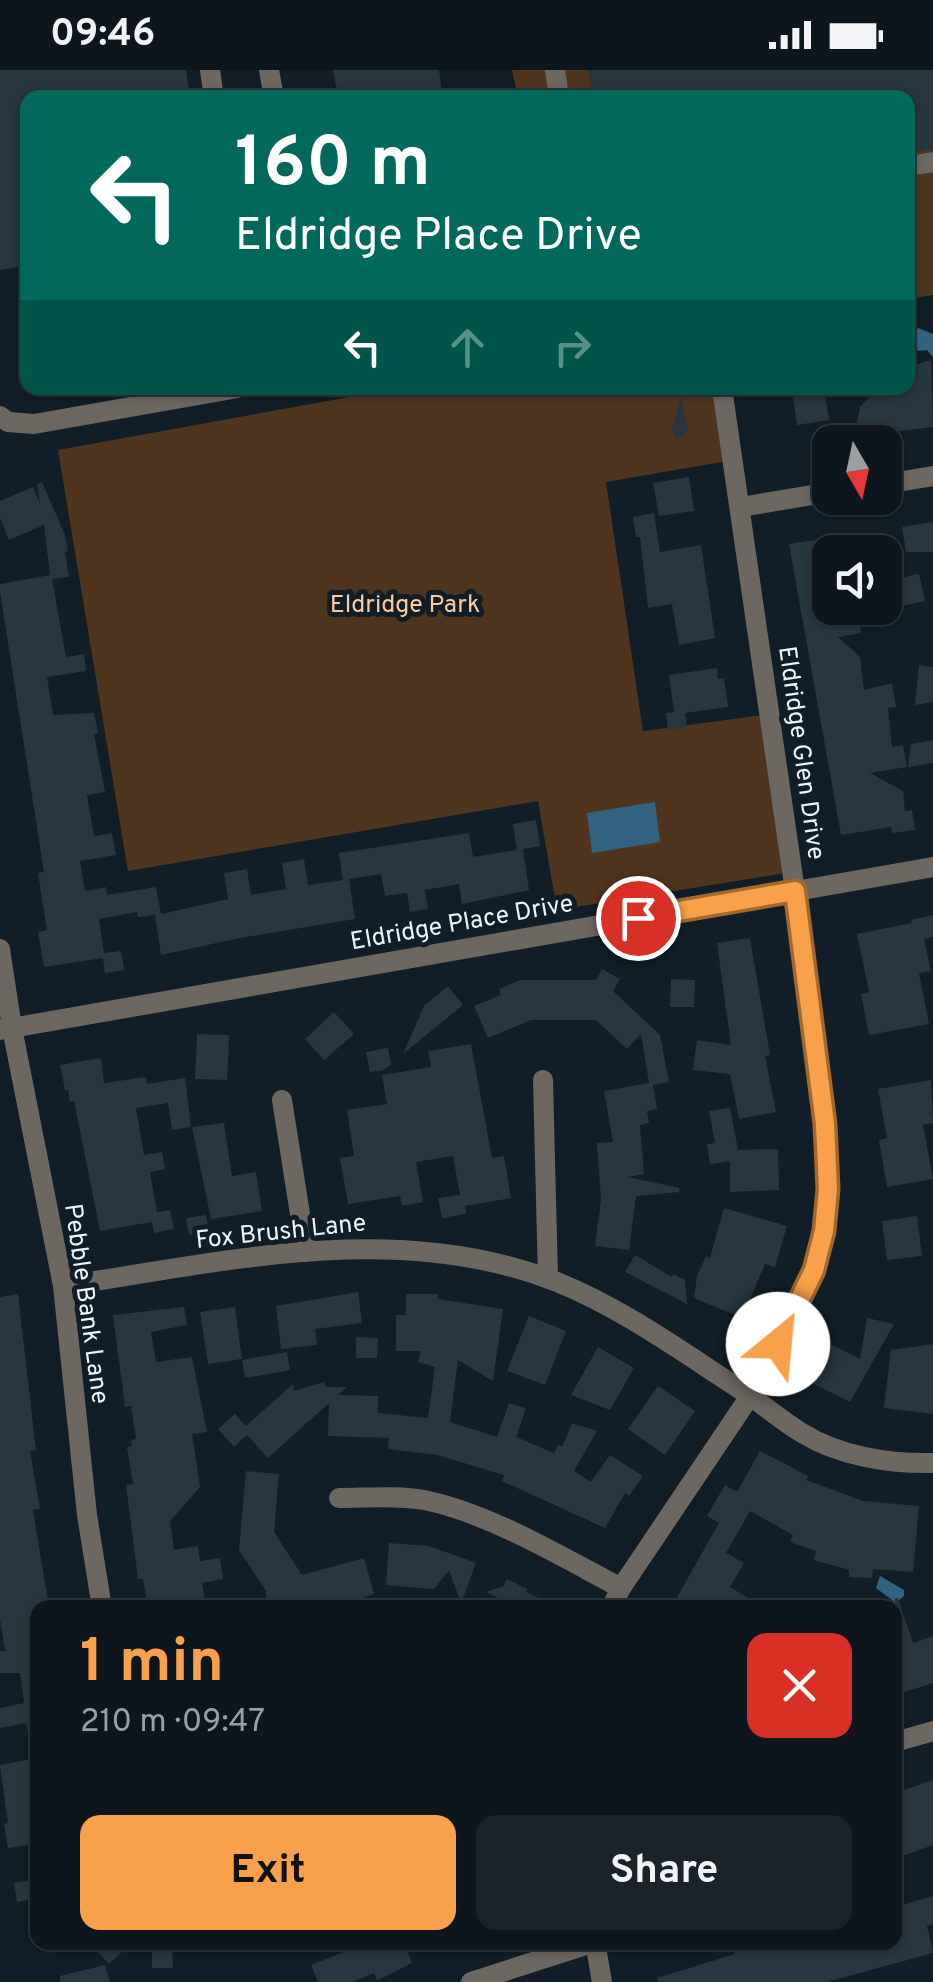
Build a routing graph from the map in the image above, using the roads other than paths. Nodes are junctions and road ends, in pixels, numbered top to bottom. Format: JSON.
{"nodes":[{"id":1,"x":198,"y":395,"type":"edge"},
{"id":2,"x":723,"y":395,"type":"edge"},
{"id":3,"x":0,"y":416,"type":"edge"},
{"id":4,"x":933,"y":476,"type":"edge"},
{"id":5,"x":902,"y":481,"type":"edge"},
{"id":6,"x":812,"y":495,"type":"edge"},
{"id":7,"x":741,"y":507,"type":"junction"},
{"id":8,"x":933,"y":867,"type":"edge"},
{"id":9,"x":795,"y":891,"type":"junction"},
{"id":10,"x":0,"y":949,"type":"edge"},
{"id":11,"x":6,"y":1029,"type":"edge"},
{"id":12,"x":543,"y":1080,"type":"dead end"},
{"id":13,"x":282,"y":1100,"type":"dead end"},
{"id":14,"x":306,"y":1252,"type":"junction"},
{"id":15,"x":548,"y":1279,"type":"junction"},
{"id":16,"x":62,"y":1286,"type":"junction"},
{"id":17,"x":750,"y":1396,"type":"junction"},
{"id":18,"x":933,"y":1463,"type":"edge"},
{"id":19,"x":339,"y":1498,"type":"dead end"},
{"id":20,"x":616,"y":1598,"type":"edge"},
{"id":21,"x":101,"y":1600,"type":"edge"},
{"id":22,"x":933,"y":1731,"type":"edge"},
{"id":23,"x":902,"y":1740,"type":"edge"},
{"id":24,"x":570,"y":1950,"type":"edge"},
{"id":25,"x":596,"y":1950,"type":"edge"},
{"id":26,"x":471,"y":1982,"type":"edge"},
{"id":27,"x":602,"y":1982,"type":"edge"}],
"edges":[{"from":1,"to":3,"type":"street"},
{"from":2,"to":7,"type":"street","name":"Eldridge Glen Drive"},
{"from":4,"to":5,"type":"street"},
{"from":6,"to":7,"type":"street"},
{"from":7,"to":9,"type":"street","name":"Eldridge Glen Drive"},
{"from":8,"to":9,"type":"street","name":"Eldridge Place Drive"},
{"from":9,"to":11,"type":"street","name":"Eldridge Place Drive"},
{"from":9,"to":17,"type":"street","name":"Eldridge Glen Drive"},
{"from":10,"to":11,"type":"street","name":"Pebble Bank Lane"},
{"from":11,"to":16,"type":"street","name":"Pebble Bank Lane"},
{"from":12,"to":15,"type":"street"},
{"from":13,"to":14,"type":"street"},
{"from":14,"to":15,"type":"street","name":"Fox Brush Lane"},
{"from":14,"to":16,"type":"street","name":"Fox Brush Lane"},
{"from":15,"to":17,"type":"street","name":"Fox Brush Lane"},
{"from":16,"to":21,"type":"street","name":"Pebble Bank Lane"},
{"from":17,"to":18,"type":"street","name":"Fox Brush Lane"},
{"from":17,"to":20,"type":"street","name":"Eldridge Glen Drive"},
{"from":19,"to":20,"type":"street"},
{"from":22,"to":23,"type":"street"},
{"from":24,"to":26,"type":"street"},
{"from":25,"to":27,"type":"street"}]}
